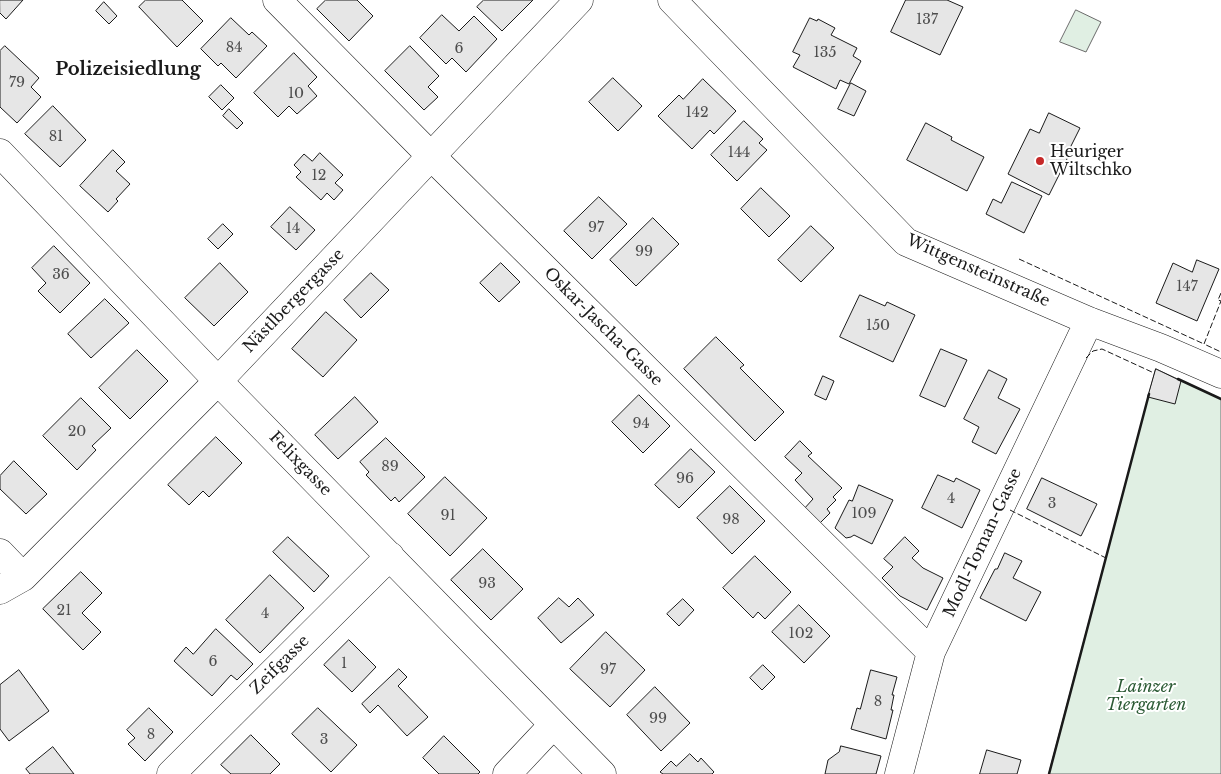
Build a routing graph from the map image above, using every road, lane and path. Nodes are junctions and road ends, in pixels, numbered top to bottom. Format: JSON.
{"nodes":[{"id":1,"x":277,"y":0,"type":"edge"},
{"id":2,"x":579,"y":0,"type":"edge"},
{"id":3,"x":672,"y":0,"type":"edge"},
{"id":4,"x":0,"y":153,"type":"edge"},
{"id":5,"x":432,"y":157,"type":"junction"},
{"id":6,"x":1089,"y":320,"type":"junction"},
{"id":7,"x":1221,"y":374,"type":"edge"},
{"id":8,"x":218,"y":381,"type":"junction"},
{"id":9,"x":0,"y":554,"type":"edge"},
{"id":10,"x":390,"y":556,"type":"junction"},
{"id":11,"x":11,"y":584,"type":"edge"},
{"id":12,"x":932,"y":652,"type":"junction"},
{"id":13,"x":553,"y":725,"type":"junction"},
{"id":14,"x":170,"y":774,"type":"edge"},
{"id":15,"x":507,"y":774,"type":"edge"},
{"id":16,"x":602,"y":774,"type":"edge"},
{"id":17,"x":899,"y":774,"type":"edge"}],
"edges":[{"from":1,"to":5,"type":"street","name":"Oskar-Jascha-Gasse"},
{"from":2,"to":5,"type":"street","name":"Nästlbergergasse"},
{"from":3,"to":6,"type":"street","name":"Wittgensteinstraße"},
{"from":4,"to":8,"type":"street","name":"Felixgasse"},
{"from":5,"to":8,"type":"street","name":"Nästlbergergasse"},
{"from":5,"to":12,"type":"street","name":"Oskar-Jascha-Gasse"},
{"from":6,"to":7,"type":"street","name":"Wittgensteinstraße"},
{"from":6,"to":12,"type":"street","name":"Modl-Toman-Gasse"},
{"from":8,"to":10,"type":"street","name":"Felixgasse"},
{"from":8,"to":11,"type":"street","name":"Nästlbergergasse"},
{"from":9,"to":11,"type":"street"},
{"from":10,"to":13,"type":"street","name":"Felixgasse"},
{"from":10,"to":14,"type":"street","name":"Zeifgasse"},
{"from":12,"to":17,"type":"street","name":"Modl-Toman-Gasse"},
{"from":13,"to":15,"type":"street"},
{"from":13,"to":16,"type":"street","name":"Felixgasse"}]}
